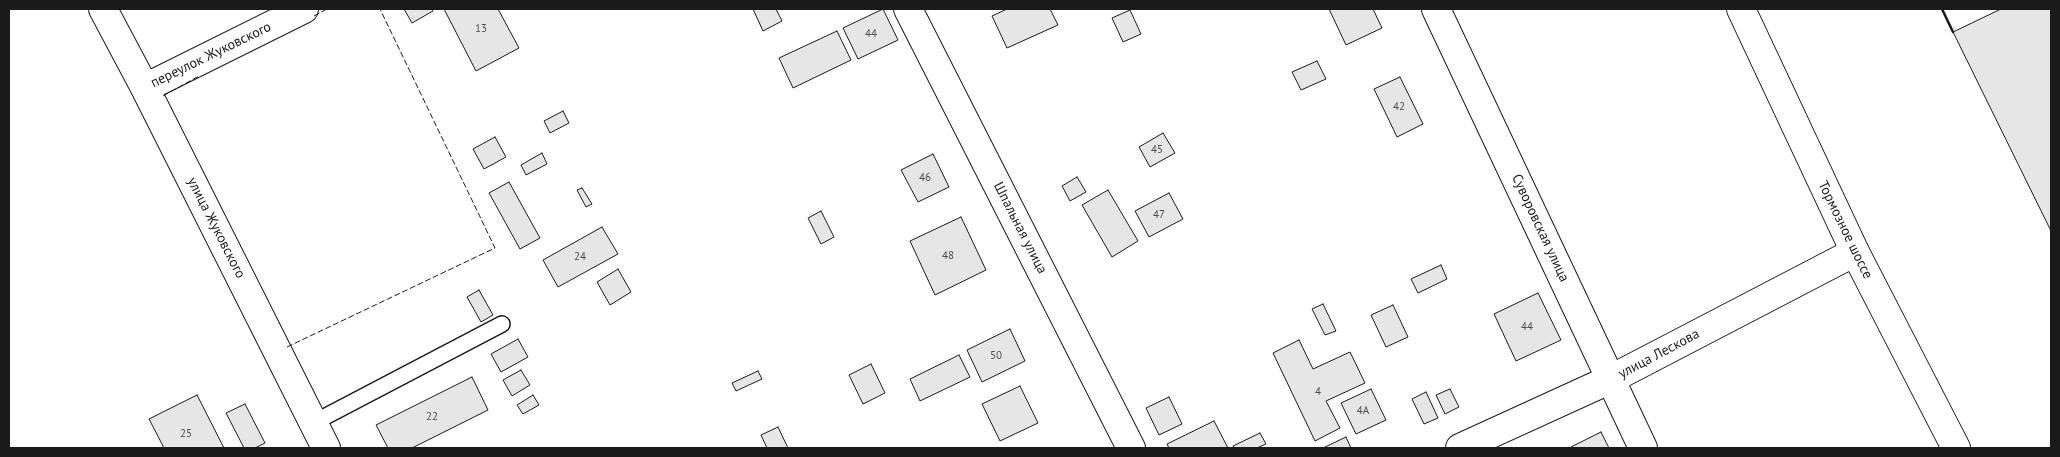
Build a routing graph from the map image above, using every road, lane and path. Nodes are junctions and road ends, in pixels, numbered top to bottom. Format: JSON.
{"nodes":[{"id":1,"x":104,"y":9,"type":"edge"},
{"id":2,"x":304,"y":9,"type":"edge"},
{"id":3,"x":908,"y":9,"type":"edge"},
{"id":4,"x":1436,"y":9,"type":"edge"},
{"id":5,"x":1741,"y":9,"type":"edge"},
{"id":6,"x":146,"y":88,"type":"junction"},
{"id":7,"x":1855,"y":252,"type":"junction"},
{"id":8,"x":502,"y":324,"type":"dead end"},
{"id":9,"x":1611,"y":379,"type":"junction"},
{"id":10,"x":313,"y":423,"type":"junction"},
{"id":11,"x":326,"y":448,"type":"edge"},
{"id":12,"x":1131,"y":448,"type":"edge"},
{"id":13,"x":1460,"y":448,"type":"edge"},
{"id":14,"x":1643,"y":448,"type":"edge"},
{"id":15,"x":1956,"y":448,"type":"edge"}],
"edges":[{"from":1,"to":6,"type":"street","name":"улица Жуковского"},
{"from":2,"to":6,"type":"street","name":"переулок Жуковского"},
{"from":3,"to":12,"type":"street","name":"Шпальная улица"},
{"from":4,"to":9,"type":"street","name":"Суворовская улица"},
{"from":5,"to":7,"type":"street","name":"Тормозное шоссе"},
{"from":6,"to":10,"type":"street","name":"улица Жуковского"},
{"from":7,"to":9,"type":"street","name":"улица Лескова"},
{"from":7,"to":15,"type":"street","name":"Тормозное шоссе"},
{"from":8,"to":10,"type":"lane"},
{"from":9,"to":13,"type":"street","name":"улица Лескова"},
{"from":9,"to":14,"type":"street","name":"Суворовская улица"},
{"from":10,"to":11,"type":"street","name":"улица Жуковского"}]}
